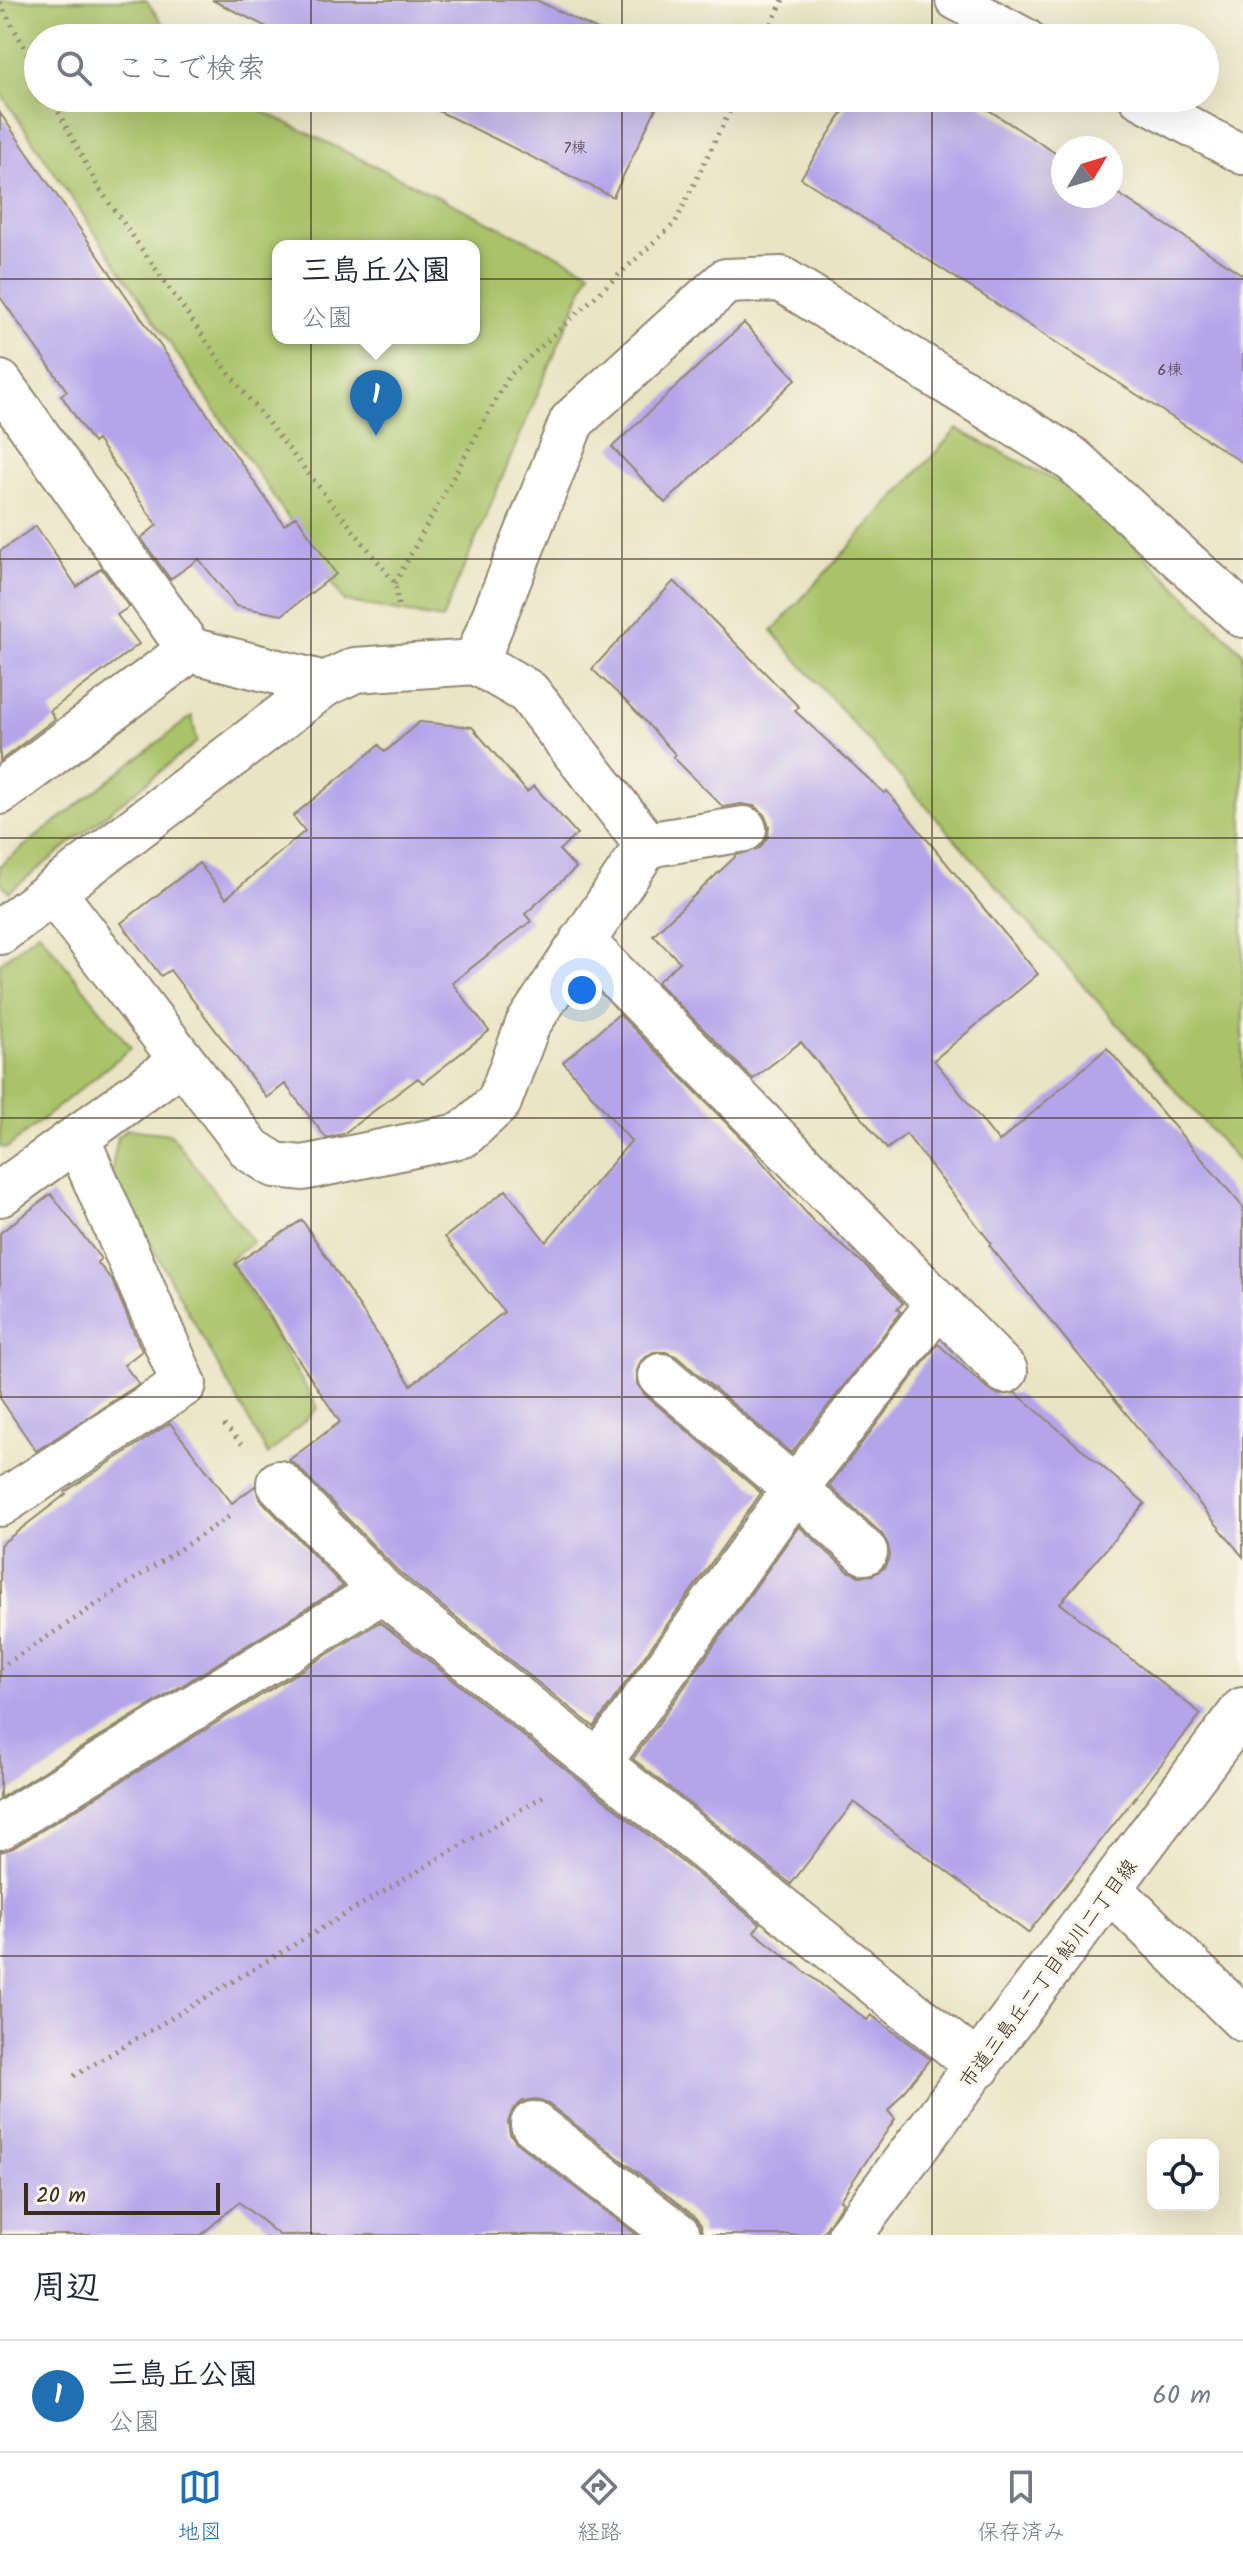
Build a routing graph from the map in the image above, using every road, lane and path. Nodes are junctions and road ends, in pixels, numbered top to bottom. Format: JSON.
{"nodes":[{"id":1,"x":783,"y":0,"type":"edge"},
{"id":2,"x":955,"y":0,"type":"edge"},
{"id":3,"x":0,"y":3,"type":"edge"},
{"id":4,"x":772,"y":24,"type":"edge"},
{"id":5,"x":1000,"y":24,"type":"edge"},
{"id":6,"x":24,"y":47,"type":"edge"},
{"id":7,"x":58,"y":112,"type":"edge"},
{"id":8,"x":729,"y":112,"type":"edge"},
{"id":9,"x":1164,"y":112,"type":"edge"},
{"id":10,"x":1243,"y":155,"type":"edge"},
{"id":11,"x":0,"y":383,"type":"edge"},
{"id":12,"x":395,"y":583,"type":"junction"},
{"id":13,"x":1243,"y":615,"type":"edge"},
{"id":14,"x":190,"y":650,"type":"junction"},
{"id":15,"x":476,"y":662,"type":"junction"},
{"id":16,"x":408,"y":667,"type":"junction"},
{"id":17,"x":325,"y":684,"type":"junction"},
{"id":18,"x":0,"y":792,"type":"edge"},
{"id":19,"x":744,"y":829,"type":"dead end"},
{"id":20,"x":647,"y":845,"type":"junction"},
{"id":21,"x":53,"y":892,"type":"junction"},
{"id":22,"x":0,"y":932,"type":"edge"},
{"id":23,"x":582,"y":941,"type":"junction"},
{"id":24,"x":181,"y":1062,"type":"junction"},
{"id":25,"x":77,"y":1138,"type":"junction"},
{"id":26,"x":0,"y":1194,"type":"edge"},
{"id":27,"x":939,"y":1303,"type":"junction"},
{"id":28,"x":1005,"y":1371,"type":"dead end"},
{"id":29,"x":661,"y":1376,"type":"dead end"},
{"id":30,"x":184,"y":1384,"type":"junction"},
{"id":31,"x":279,"y":1483,"type":"junction"},
{"id":32,"x":795,"y":1489,"type":"junction"},
{"id":33,"x":0,"y":1504,"type":"edge"},
{"id":34,"x":865,"y":1552,"type":"dead end"},
{"id":35,"x":382,"y":1591,"type":"junction"},
{"id":36,"x":0,"y":1668,"type":"edge"},
{"id":37,"x":1243,"y":1710,"type":"edge"},
{"id":38,"x":599,"y":1763,"type":"junction"},
{"id":39,"x":0,"y":1827,"type":"edge"},
{"id":40,"x":1110,"y":1889,"type":"junction"},
{"id":41,"x":1243,"y":2019,"type":"edge"},
{"id":42,"x":979,"y":2066,"type":"junction"},
{"id":43,"x":74,"y":2076,"type":"dead end"},
{"id":44,"x":533,"y":2124,"type":"dead end"},
{"id":45,"x":678,"y":2235,"type":"edge"},
{"id":46,"x":850,"y":2235,"type":"edge"}],
"edges":[{"from":1,"to":4,"type":"path"},
{"from":2,"to":5,"type":"lane"},
{"from":3,"to":6,"type":"path"},
{"from":7,"to":12,"type":"path"},
{"from":8,"to":12,"type":"path"},
{"from":9,"to":10,"type":"lane"},
{"from":11,"to":14,"type":"street"},
{"from":12,"to":16,"type":"path"},
{"from":13,"to":15,"type":"street"},
{"from":14,"to":17,"type":"street"},
{"from":14,"to":18,"type":"street"},
{"from":15,"to":16,"type":"street"},
{"from":15,"to":20,"type":"street"},
{"from":16,"to":17,"type":"street"},
{"from":17,"to":21,"type":"street"},
{"from":19,"to":20,"type":"street"},
{"from":20,"to":23,"type":"street"},
{"from":21,"to":22,"type":"street"},
{"from":21,"to":24,"type":"street"},
{"from":23,"to":24,"type":"street"},
{"from":23,"to":27,"type":"street"},
{"from":24,"to":25,"type":"street"},
{"from":25,"to":26,"type":"street"},
{"from":25,"to":30,"type":"street"},
{"from":27,"to":28,"type":"street"},
{"from":27,"to":32,"type":"street"},
{"from":29,"to":32,"type":"street"},
{"from":30,"to":31,"type":"path"},
{"from":30,"to":33,"type":"street"},
{"from":31,"to":35,"type":"street"},
{"from":31,"to":36,"type":"path"},
{"from":32,"to":34,"type":"street"},
{"from":32,"to":38,"type":"street"},
{"from":35,"to":38,"type":"street"},
{"from":35,"to":39,"type":"street"},
{"from":37,"to":40,"type":"street","name":"市道三島丘二丁目鮎川二丁目線"},
{"from":38,"to":42,"type":"street"},
{"from":38,"to":43,"type":"path"},
{"from":40,"to":41,"type":"street"},
{"from":40,"to":42,"type":"street","name":"市道三島丘二丁目鮎川二丁目線"},
{"from":42,"to":46,"type":"street","name":"市道三島丘二丁目鮎川二丁目線"},
{"from":44,"to":45,"type":"street"}]}
